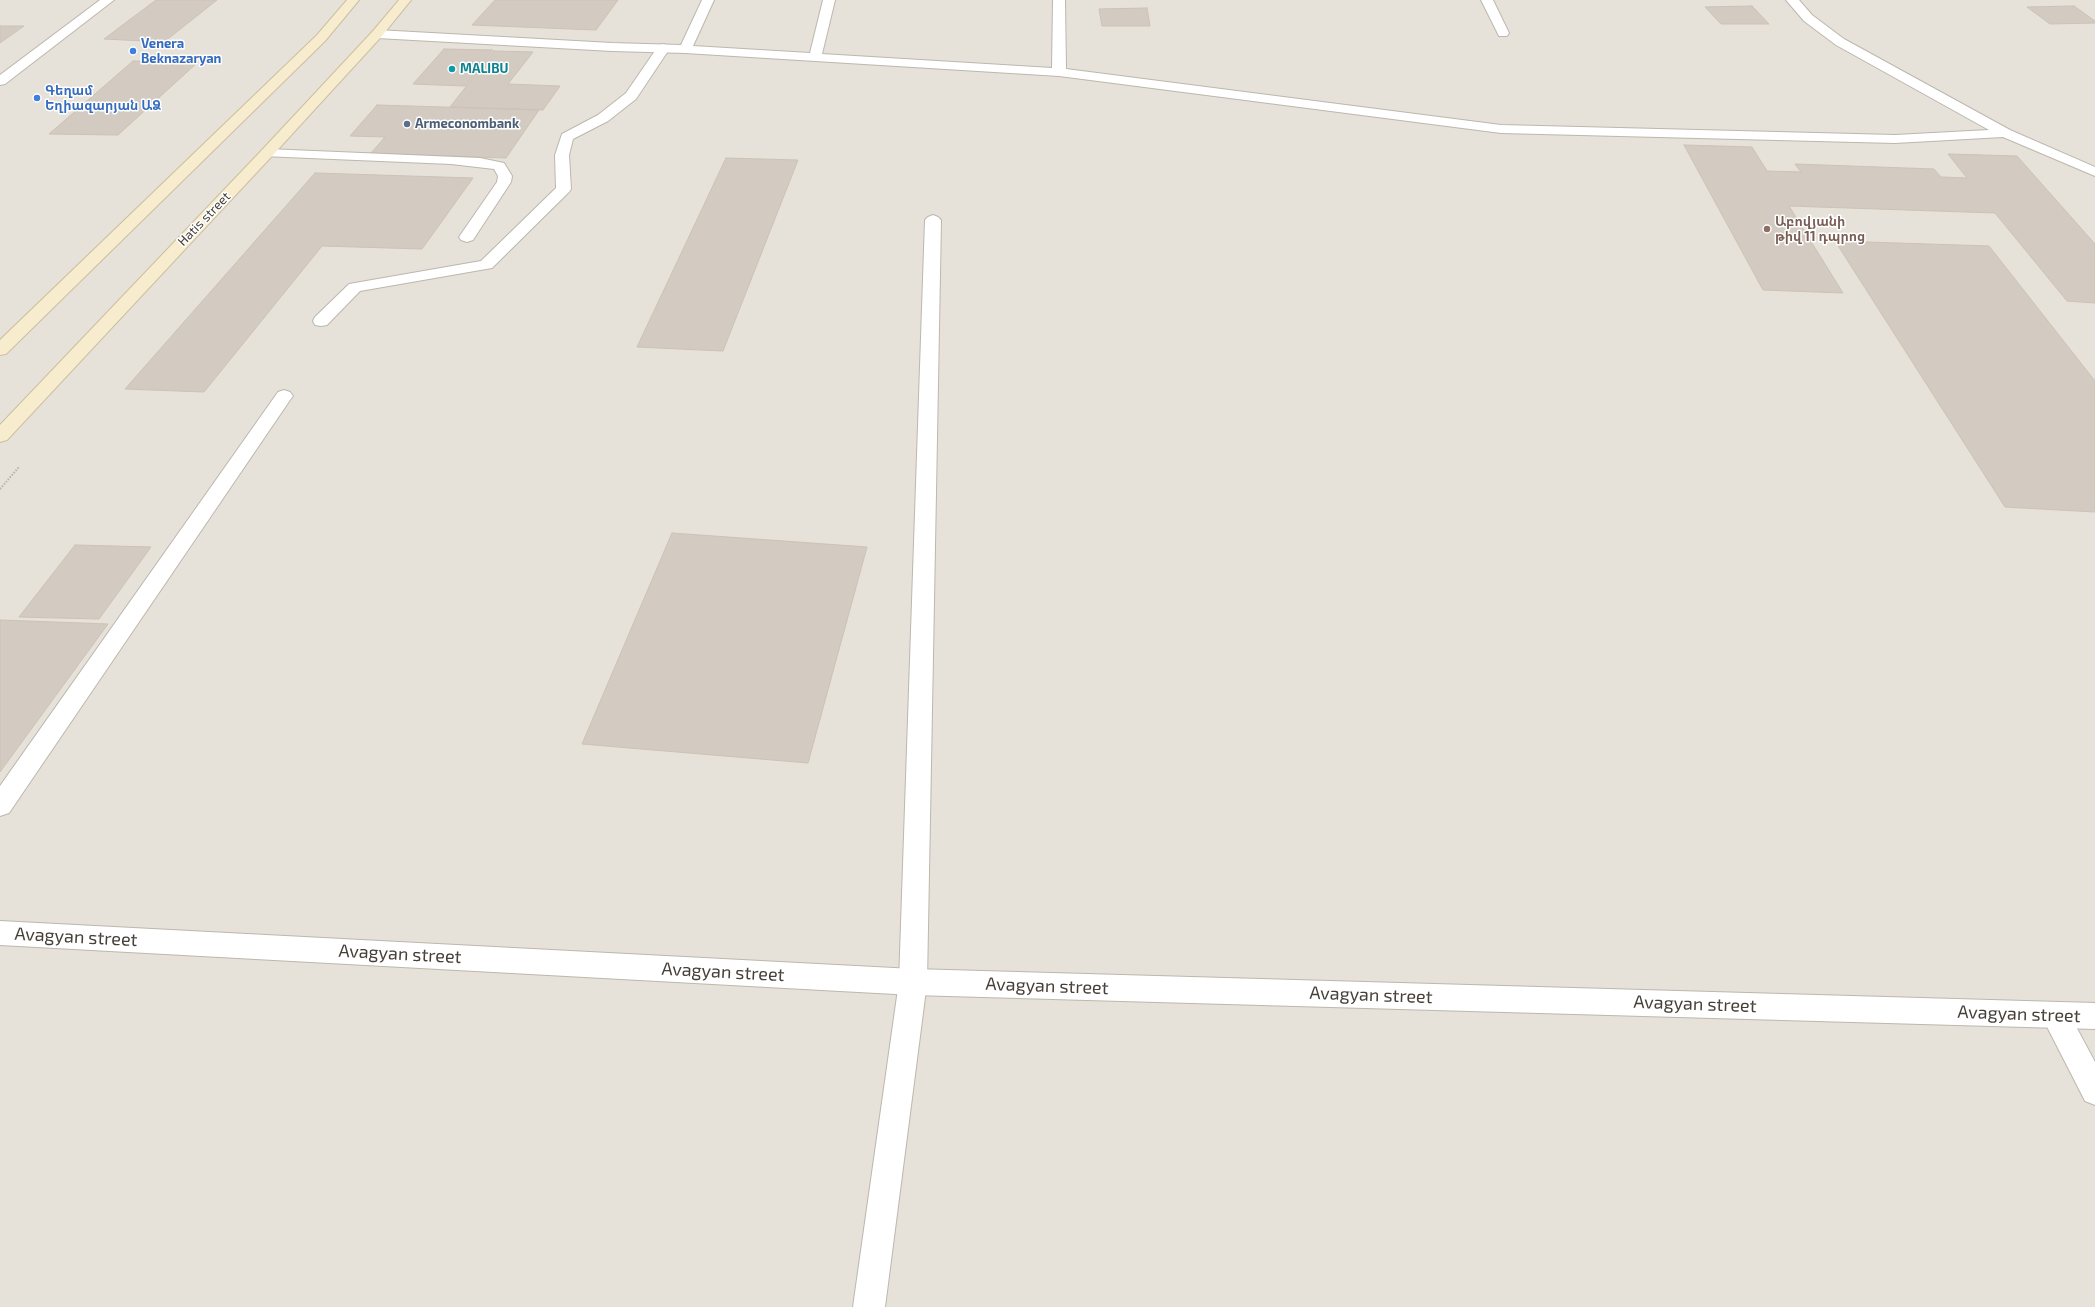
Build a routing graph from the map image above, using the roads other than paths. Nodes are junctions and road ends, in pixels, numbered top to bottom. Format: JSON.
{"nodes":[{"id":1,"x":108,"y":0,"type":"edge"},
{"id":2,"x":353,"y":0,"type":"edge"},
{"id":3,"x":405,"y":0,"type":"edge"},
{"id":4,"x":708,"y":0,"type":"edge"},
{"id":5,"x":829,"y":0,"type":"edge"},
{"id":6,"x":1059,"y":0,"type":"edge"},
{"id":7,"x":1487,"y":0,"type":"edge"},
{"id":8,"x":1792,"y":0,"type":"edge"},
{"id":9,"x":1503,"y":33,"type":"dead end"},
{"id":10,"x":377,"y":34,"type":"junction"},
{"id":11,"x":664,"y":48,"type":"junction"},
{"id":12,"x":685,"y":49,"type":"junction"},
{"id":13,"x":815,"y":57,"type":"junction"},
{"id":14,"x":1059,"y":72,"type":"junction"},
{"id":15,"x":0,"y":81,"type":"edge"},
{"id":16,"x":2005,"y":133,"type":"junction"},
{"id":17,"x":267,"y":153,"type":"junction"},
{"id":18,"x":2095,"y":172,"type":"edge"},
{"id":19,"x":932,"y":220,"type":"dead end"},
{"id":20,"x":467,"y":237,"type":"dead end"},
{"id":21,"x":321,"y":321,"type":"dead end"},
{"id":22,"x":0,"y":350,"type":"edge"},
{"id":23,"x":284,"y":396,"type":"dead end"},
{"id":24,"x":0,"y":436,"type":"edge"},
{"id":25,"x":0,"y":806,"type":"edge"},
{"id":26,"x":0,"y":933,"type":"edge"},
{"id":27,"x":913,"y":982,"type":"junction"},
{"id":28,"x":2055,"y":1015,"type":"junction"},
{"id":29,"x":2095,"y":1016,"type":"edge"},
{"id":30,"x":2095,"y":1092,"type":"edge"},
{"id":31,"x":869,"y":1307,"type":"edge"}],
"edges":[{"from":1,"to":15,"type":"street"},
{"from":2,"to":22,"type":"main road"},
{"from":3,"to":10,"type":"main road","name":"Hatis street"},
{"from":4,"to":12,"type":"street"},
{"from":5,"to":13,"type":"street"},
{"from":6,"to":14,"type":"street"},
{"from":7,"to":9,"type":"street"},
{"from":8,"to":16,"type":"street"},
{"from":10,"to":11,"type":"street"},
{"from":10,"to":17,"type":"main road","name":"Hatis street"},
{"from":11,"to":12,"type":"street"},
{"from":11,"to":21,"type":"street"},
{"from":12,"to":13,"type":"street"},
{"from":13,"to":14,"type":"street"},
{"from":14,"to":16,"type":"street"},
{"from":16,"to":18,"type":"street"},
{"from":17,"to":20,"type":"street"},
{"from":17,"to":24,"type":"main road","name":"Hatis street"},
{"from":19,"to":27,"type":"street"},
{"from":23,"to":25,"type":"street"},
{"from":26,"to":27,"type":"street","name":"Avagyan street"},
{"from":27,"to":28,"type":"street","name":"Avagyan street"},
{"from":27,"to":31,"type":"street"},
{"from":28,"to":29,"type":"street","name":"Avagyan street"},
{"from":28,"to":30,"type":"street"}]}
